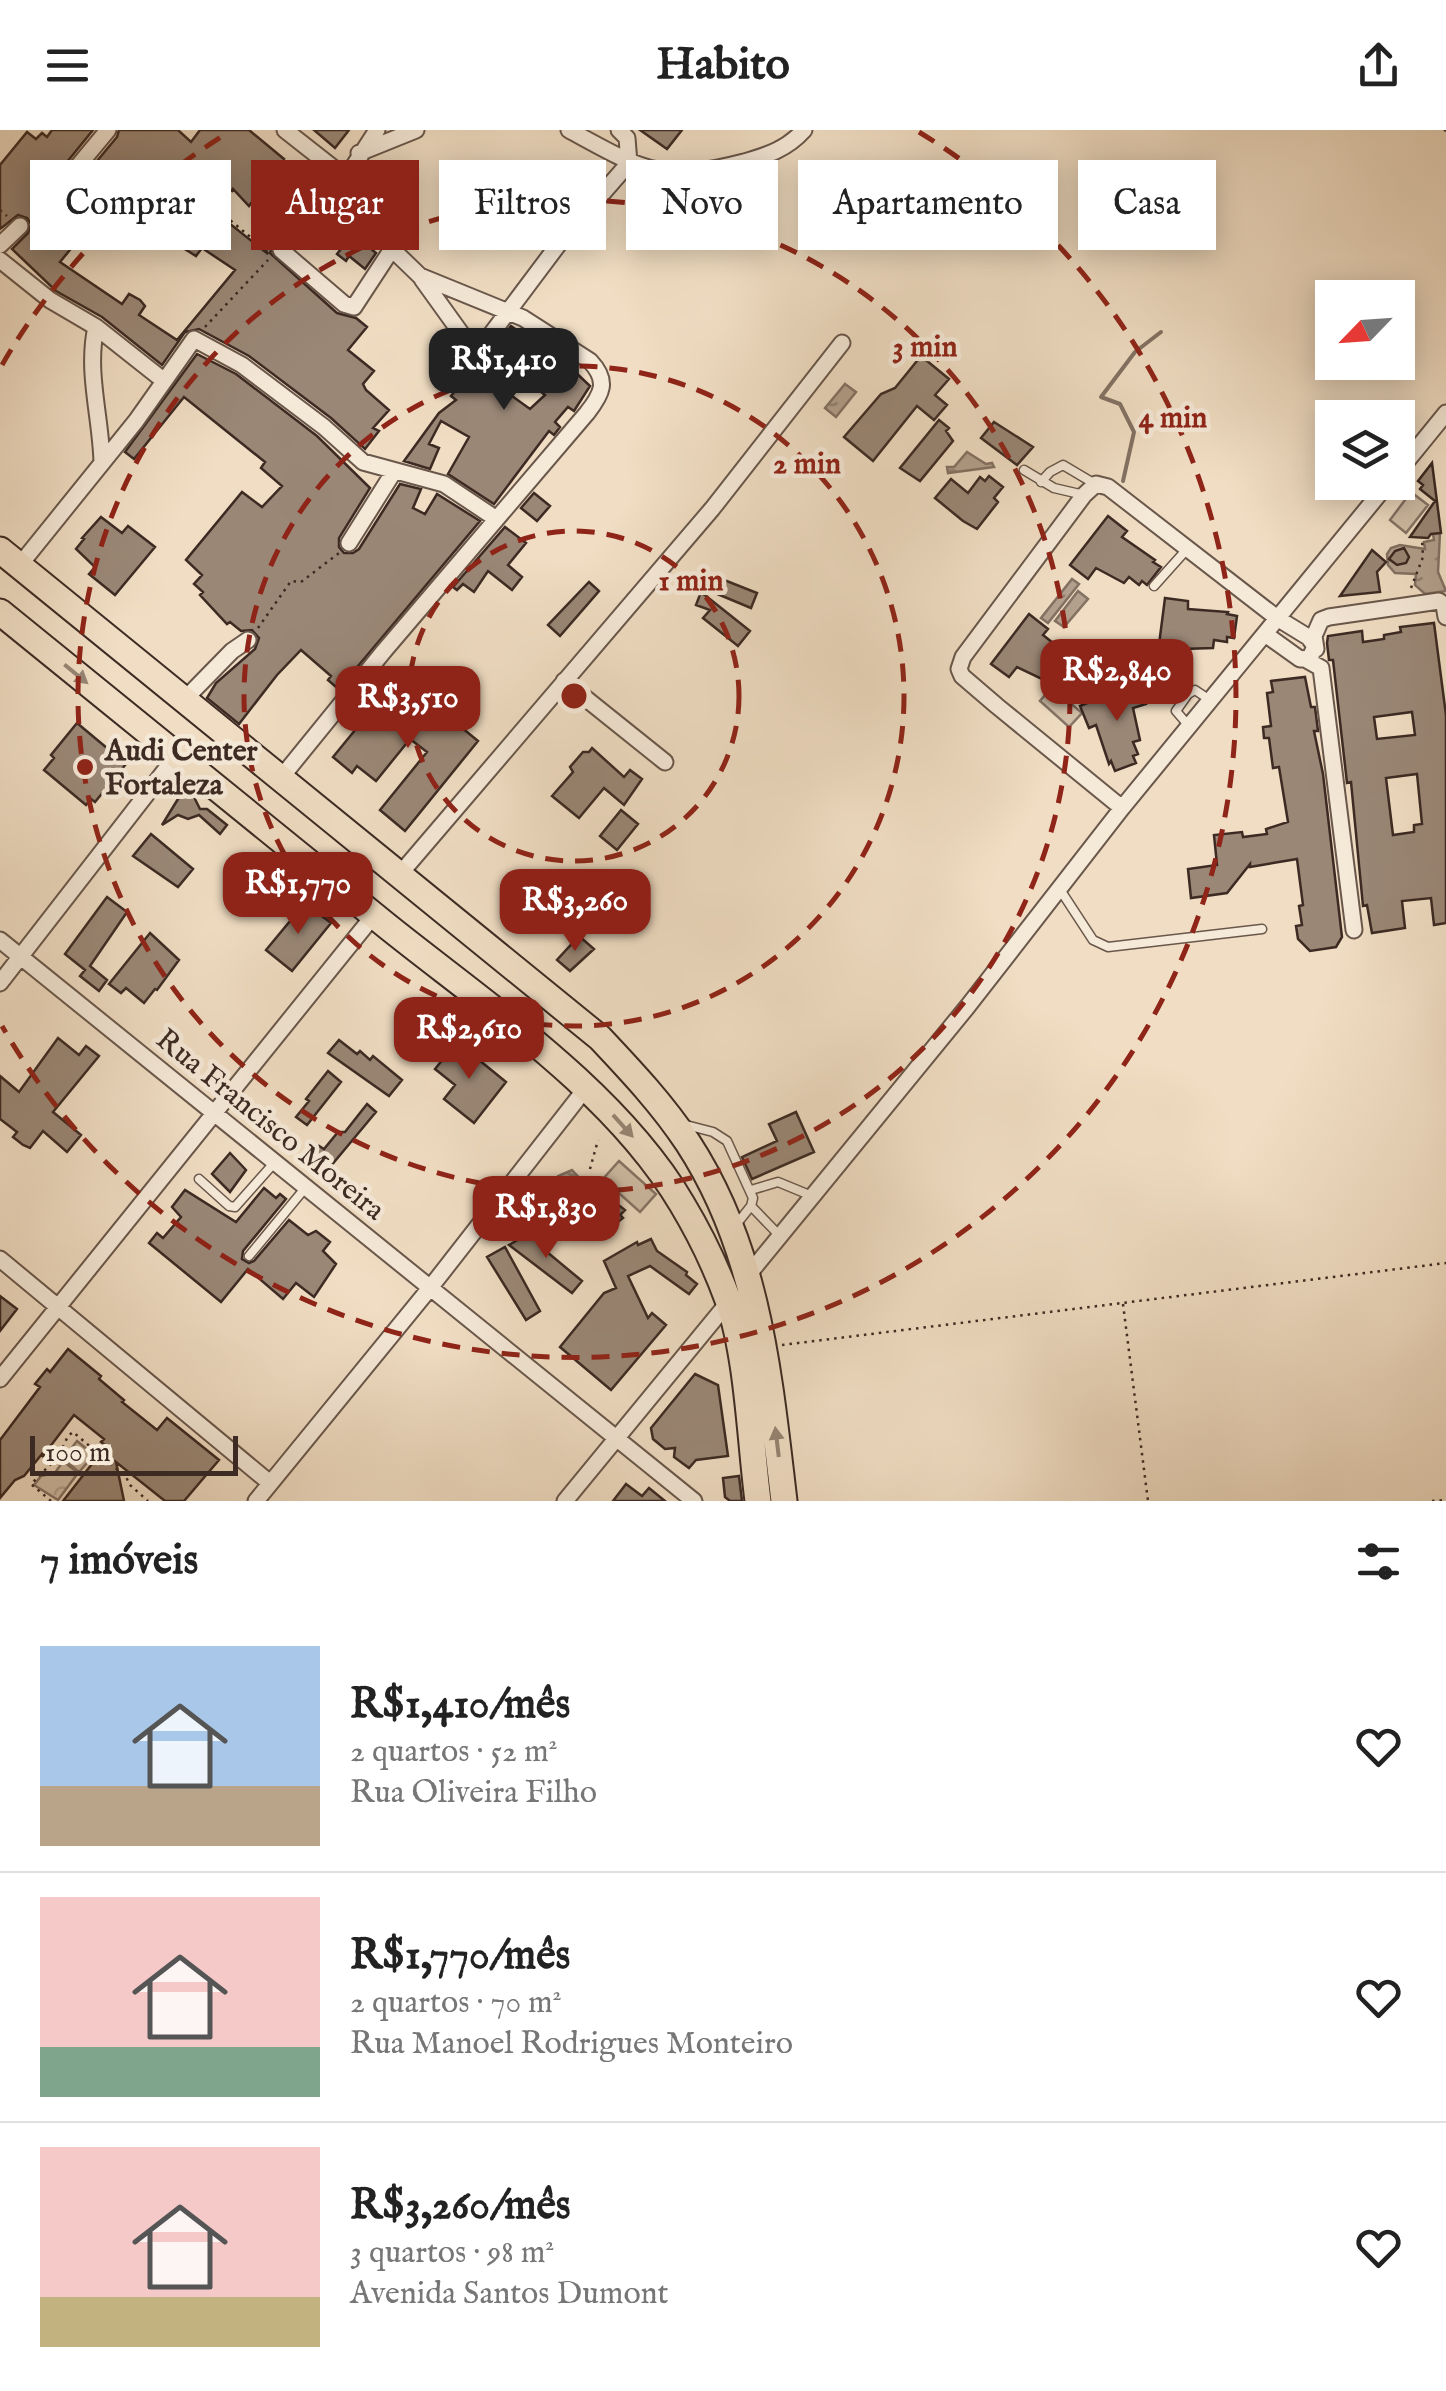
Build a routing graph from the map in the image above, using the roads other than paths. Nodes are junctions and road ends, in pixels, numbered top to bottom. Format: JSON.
{"nodes":[{"id":1,"x":108,"y":130,"type":"edge"},
{"id":2,"x":285,"y":130,"type":"edge"},
{"id":3,"x":377,"y":130,"type":"edge"},
{"id":4,"x":416,"y":130,"type":"edge"},
{"id":5,"x":568,"y":130,"type":"edge"},
{"id":6,"x":618,"y":130,"type":"edge"},
{"id":7,"x":804,"y":130,"type":"edge"},
{"id":8,"x":360,"y":153,"type":"junction"},
{"id":9,"x":82,"y":160,"type":"edge"},
{"id":10,"x":323,"y":160,"type":"edge"},
{"id":11,"x":356,"y":160,"type":"edge"},
{"id":12,"x":629,"y":160,"type":"edge"},
{"id":13,"x":746,"y":160,"type":"edge"},
{"id":14,"x":626,"y":161,"type":"edge"},
{"id":15,"x":626,"y":166,"type":"edge"},
{"id":16,"x":20,"y":226,"type":"dead end"},
{"id":17,"x":0,"y":245,"type":"edge"},
{"id":18,"x":391,"y":250,"type":"edge"},
{"id":19,"x":393,"y":250,"type":"edge"},
{"id":20,"x":278,"y":253,"type":"road end"},
{"id":21,"x":0,"y":260,"type":"edge"},
{"id":22,"x":420,"y":276,"type":"junction"},
{"id":23,"x":507,"y":312,"type":"junction"},
{"id":24,"x":96,"y":328,"type":"junction"},
{"id":25,"x":842,"y":343,"type":"dead end"},
{"id":26,"x":163,"y":380,"type":"junction"},
{"id":27,"x":1446,"y":413,"type":"edge"},
{"id":28,"x":1415,"y":451,"type":"edge"},
{"id":29,"x":102,"y":463,"type":"junction"},
{"id":30,"x":1024,"y":470,"type":"dead end"},
{"id":31,"x":393,"y":472,"type":"junction"},
{"id":32,"x":1042,"y":482,"type":"junction"},
{"id":33,"x":1090,"y":490,"type":"junction"},
{"id":34,"x":1374,"y":500,"type":"edge"},
{"id":35,"x":495,"y":518,"type":"junction"},
{"id":36,"x":350,"y":543,"type":"road end"},
{"id":37,"x":1188,"y":548,"type":"junction"},
{"id":38,"x":10,"y":558,"type":"edge"},
{"id":39,"x":1154,"y":586,"type":"dead end"},
{"id":40,"x":0,"y":612,"type":"edge"},
{"id":41,"x":1278,"y":618,"type":"junction"},
{"id":42,"x":1446,"y":618,"type":"edge"},
{"id":43,"x":1321,"y":620,"type":"junction"},
{"id":44,"x":1301,"y":633,"type":"junction"},
{"id":45,"x":1265,"y":634,"type":"junction"},
{"id":46,"x":248,"y":640,"type":"road end"},
{"id":47,"x":1310,"y":653,"type":"junction"},
{"id":48,"x":564,"y":681,"type":"junction"},
{"id":49,"x":185,"y":699,"type":"junction"},
{"id":50,"x":177,"y":755,"type":"junction"},
{"id":51,"x":665,"y":762,"type":"dead end"},
{"id":52,"x":285,"y":783,"type":"junction"},
{"id":53,"x":317,"y":808,"type":"junction"},
{"id":54,"x":1122,"y":808,"type":"junction"},
{"id":55,"x":261,"y":824,"type":"junction"},
{"id":56,"x":286,"y":844,"type":"junction"},
{"id":57,"x":400,"y":874,"type":"junction"},
{"id":58,"x":1059,"y":888,"type":"junction"},
{"id":59,"x":374,"y":915,"type":"junction"},
{"id":60,"x":1262,"y":930,"type":"dead end"},
{"id":61,"x":1354,"y":930,"type":"dead end"},
{"id":62,"x":0,"y":940,"type":"edge"},
{"id":63,"x":21,"y":957,"type":"junction"},
{"id":64,"x":0,"y":983,"type":"edge"},
{"id":65,"x":586,"y":1088,"type":"junction"},
{"id":66,"x":215,"y":1114,"type":"junction"},
{"id":67,"x":673,"y":1122,"type":"junction"},
{"id":68,"x":275,"y":1162,"type":"junction"},
{"id":69,"x":198,"y":1180,"type":"dead end"},
{"id":70,"x":306,"y":1187,"type":"junction"},
{"id":71,"x":751,"y":1190,"type":"junction"},
{"id":72,"x":812,"y":1196,"type":"junction"},
{"id":73,"x":751,"y":1206,"type":"junction"},
{"id":74,"x":732,"y":1229,"type":"junction"},
{"id":75,"x":780,"y":1236,"type":"junction"},
{"id":76,"x":249,"y":1256,"type":"dead end"},
{"id":77,"x":0,"y":1259,"type":"edge"},
{"id":78,"x":749,"y":1274,"type":"junction"},
{"id":79,"x":430,"y":1288,"type":"junction"},
{"id":80,"x":728,"y":1302,"type":"junction"},
{"id":81,"x":58,"y":1309,"type":"junction"},
{"id":82,"x":765,"y":1347,"type":"junction"},
{"id":83,"x":740,"y":1353,"type":"junction"},
{"id":84,"x":0,"y":1379,"type":"edge"},
{"id":85,"x":617,"y":1439,"type":"junction"},
{"id":86,"x":270,"y":1483,"type":"junction"},
{"id":87,"x":256,"y":1501,"type":"edge"},
{"id":88,"x":566,"y":1501,"type":"edge"},
{"id":89,"x":694,"y":1501,"type":"edge"},
{"id":90,"x":758,"y":1501,"type":"edge"},
{"id":91,"x":784,"y":1501,"type":"edge"}],
"edges":[{"from":1,"to":9,"type":"street"},
{"from":2,"to":10,"type":"street"},
{"from":3,"to":8,"type":"street"},
{"from":4,"to":8,"type":"street"},
{"from":5,"to":14,"type":"street"},
{"from":6,"to":12,"type":"street"},
{"from":7,"to":13,"type":"street"},
{"from":8,"to":11,"type":"street"},
{"from":15,"to":23,"type":"street"},
{"from":16,"to":17,"type":"street"},
{"from":18,"to":20,"type":"street"},
{"from":19,"to":22,"type":"street"},
{"from":21,"to":24,"type":"street"},
{"from":22,"to":23,"type":"street"},
{"from":22,"to":23,"type":"street"},
{"from":23,"to":35,"type":"street"},
{"from":24,"to":26,"type":"street"},
{"from":24,"to":29,"type":"street"},
{"from":25,"to":48,"type":"street"},
{"from":26,"to":29,"type":"street"},
{"from":26,"to":31,"type":"street"},
{"from":27,"to":28,"type":"street"},
{"from":29,"to":38,"type":"street"},
{"from":30,"to":32,"type":"lane"},
{"from":31,"to":35,"type":"street"},
{"from":31,"to":36,"type":"street"},
{"from":32,"to":33,"type":"lane"},
{"from":32,"to":33,"type":"lane"},
{"from":33,"to":37,"type":"street"},
{"from":33,"to":54,"type":"street"},
{"from":34,"to":41,"type":"street"},
{"from":35,"to":52,"type":"street"},
{"from":37,"to":39,"type":"lane"},
{"from":37,"to":41,"type":"street"},
{"from":38,"to":49,"type":"main road"},
{"from":40,"to":50,"type":"main road","one_way":true},
{"from":41,"to":44,"type":"street"},
{"from":41,"to":45,"type":"street"},
{"from":42,"to":43,"type":"street"},
{"from":43,"to":44,"type":"street"},
{"from":43,"to":47,"type":"street"},
{"from":44,"to":47,"type":"street"},
{"from":45,"to":47,"type":"street"},
{"from":45,"to":54,"type":"street"},
{"from":46,"to":49,"type":"street"},
{"from":47,"to":61,"type":"street"},
{"from":48,"to":51,"type":"street"},
{"from":48,"to":57,"type":"street"},
{"from":49,"to":52,"type":"main road"},
{"from":50,"to":55,"type":"main road"},
{"from":50,"to":63,"type":"street"},
{"from":52,"to":53,"type":"main road"},
{"from":52,"to":55,"type":"main road"},
{"from":53,"to":56,"type":"main road"},
{"from":53,"to":57,"type":"main road"},
{"from":54,"to":58,"type":"street"},
{"from":55,"to":56,"type":"main road"},
{"from":56,"to":59,"type":"main road"},
{"from":57,"to":67,"type":"main road"},
{"from":58,"to":60,"type":"lane"},
{"from":58,"to":72,"type":"street"},
{"from":59,"to":65,"type":"main road"},
{"from":59,"to":66,"type":"street"},
{"from":62,"to":63,"type":"street","name":"Rua Francisco Moreira"},
{"from":63,"to":64,"type":"street"},
{"from":63,"to":66,"type":"street","name":"Rua Francisco Moreira"},
{"from":65,"to":79,"type":"street"},
{"from":65,"to":80,"type":"main road","one_way":true},
{"from":66,"to":68,"type":"street","name":"Rua Francisco Moreira"},
{"from":66,"to":81,"type":"street"},
{"from":67,"to":71,"type":"lane"},
{"from":67,"to":74,"type":"main road"},
{"from":68,"to":69,"type":"lane"},
{"from":68,"to":70,"type":"street","name":"Rua Francisco Moreira"},
{"from":70,"to":76,"type":"lane"},
{"from":70,"to":79,"type":"street","name":"Rua Francisco Moreira"},
{"from":71,"to":72,"type":"lane"},
{"from":71,"to":73,"type":"lane"},
{"from":72,"to":75,"type":"street"},
{"from":73,"to":74,"type":"lane"},
{"from":73,"to":75,"type":"lane"},
{"from":74,"to":78,"type":"main road"},
{"from":75,"to":78,"type":"street"},
{"from":77,"to":81,"type":"street"},
{"from":78,"to":80,"type":"street"},
{"from":78,"to":82,"type":"main road"},
{"from":79,"to":85,"type":"street","name":"Rua Francisco Moreira"},
{"from":79,"to":86,"type":"street"},
{"from":80,"to":83,"type":"main road"},
{"from":80,"to":85,"type":"street"},
{"from":81,"to":84,"type":"street"},
{"from":81,"to":86,"type":"street"},
{"from":82,"to":83,"type":"main road"},
{"from":91,"to":82,"type":"main road","one_way":true},
{"from":83,"to":90,"type":"main road"},
{"from":85,"to":88,"type":"street"},
{"from":85,"to":89,"type":"street","name":"Rua Francisco Moreira"},
{"from":86,"to":87,"type":"street"}]}
